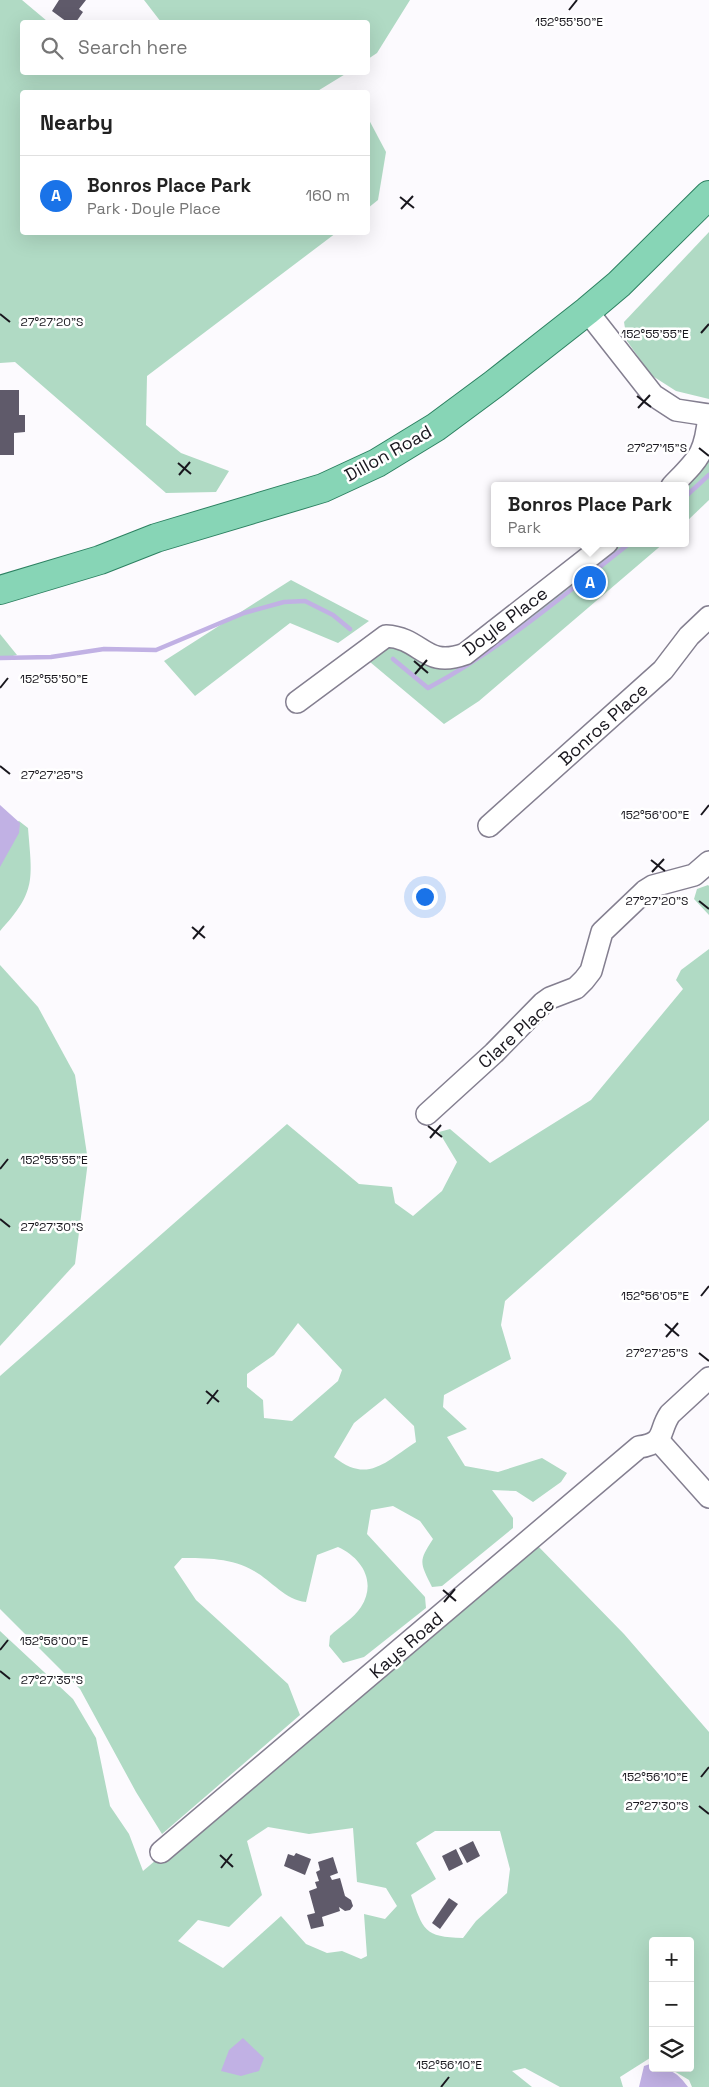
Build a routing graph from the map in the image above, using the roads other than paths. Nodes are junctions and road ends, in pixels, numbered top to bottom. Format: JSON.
{"nodes":[{"id":1,"x":709,"y":195,"type":"edge"},
{"id":2,"x":586,"y":311,"type":"junction"},
{"id":3,"x":709,"y":415,"type":"edge"},
{"id":4,"x":676,"y":482,"type":"edge"},
{"id":5,"x":602,"y":547,"type":"edge"},
{"id":6,"x":0,"y":590,"type":"edge"},
{"id":7,"x":709,"y":617,"type":"edge"},
{"id":8,"x":297,"y":702,"type":"dead end"},
{"id":9,"x":489,"y":826,"type":"dead end"},
{"id":10,"x":709,"y":862,"type":"edge"},
{"id":11,"x":427,"y":1114,"type":"dead end"},
{"id":12,"x":709,"y":1378,"type":"edge"},
{"id":13,"x":658,"y":1440,"type":"junction"},
{"id":14,"x":709,"y":1497,"type":"edge"},
{"id":15,"x":161,"y":1852,"type":"dead end"}],
"edges":[{"from":1,"to":2,"type":"main road","name":"Dillon Road"},
{"from":2,"to":3,"type":"street"},
{"from":2,"to":6,"type":"main road","name":"Dillon Road"},
{"from":3,"to":4,"type":"street"},
{"from":5,"to":8,"type":"street","name":"Doyle Place"},
{"from":7,"to":9,"type":"street","name":"Bonros Place"},
{"from":10,"to":11,"type":"street","name":"Clare Place"},
{"from":12,"to":13,"type":"street"},
{"from":13,"to":14,"type":"street"},
{"from":13,"to":15,"type":"street","name":"Kays Road"}]}
